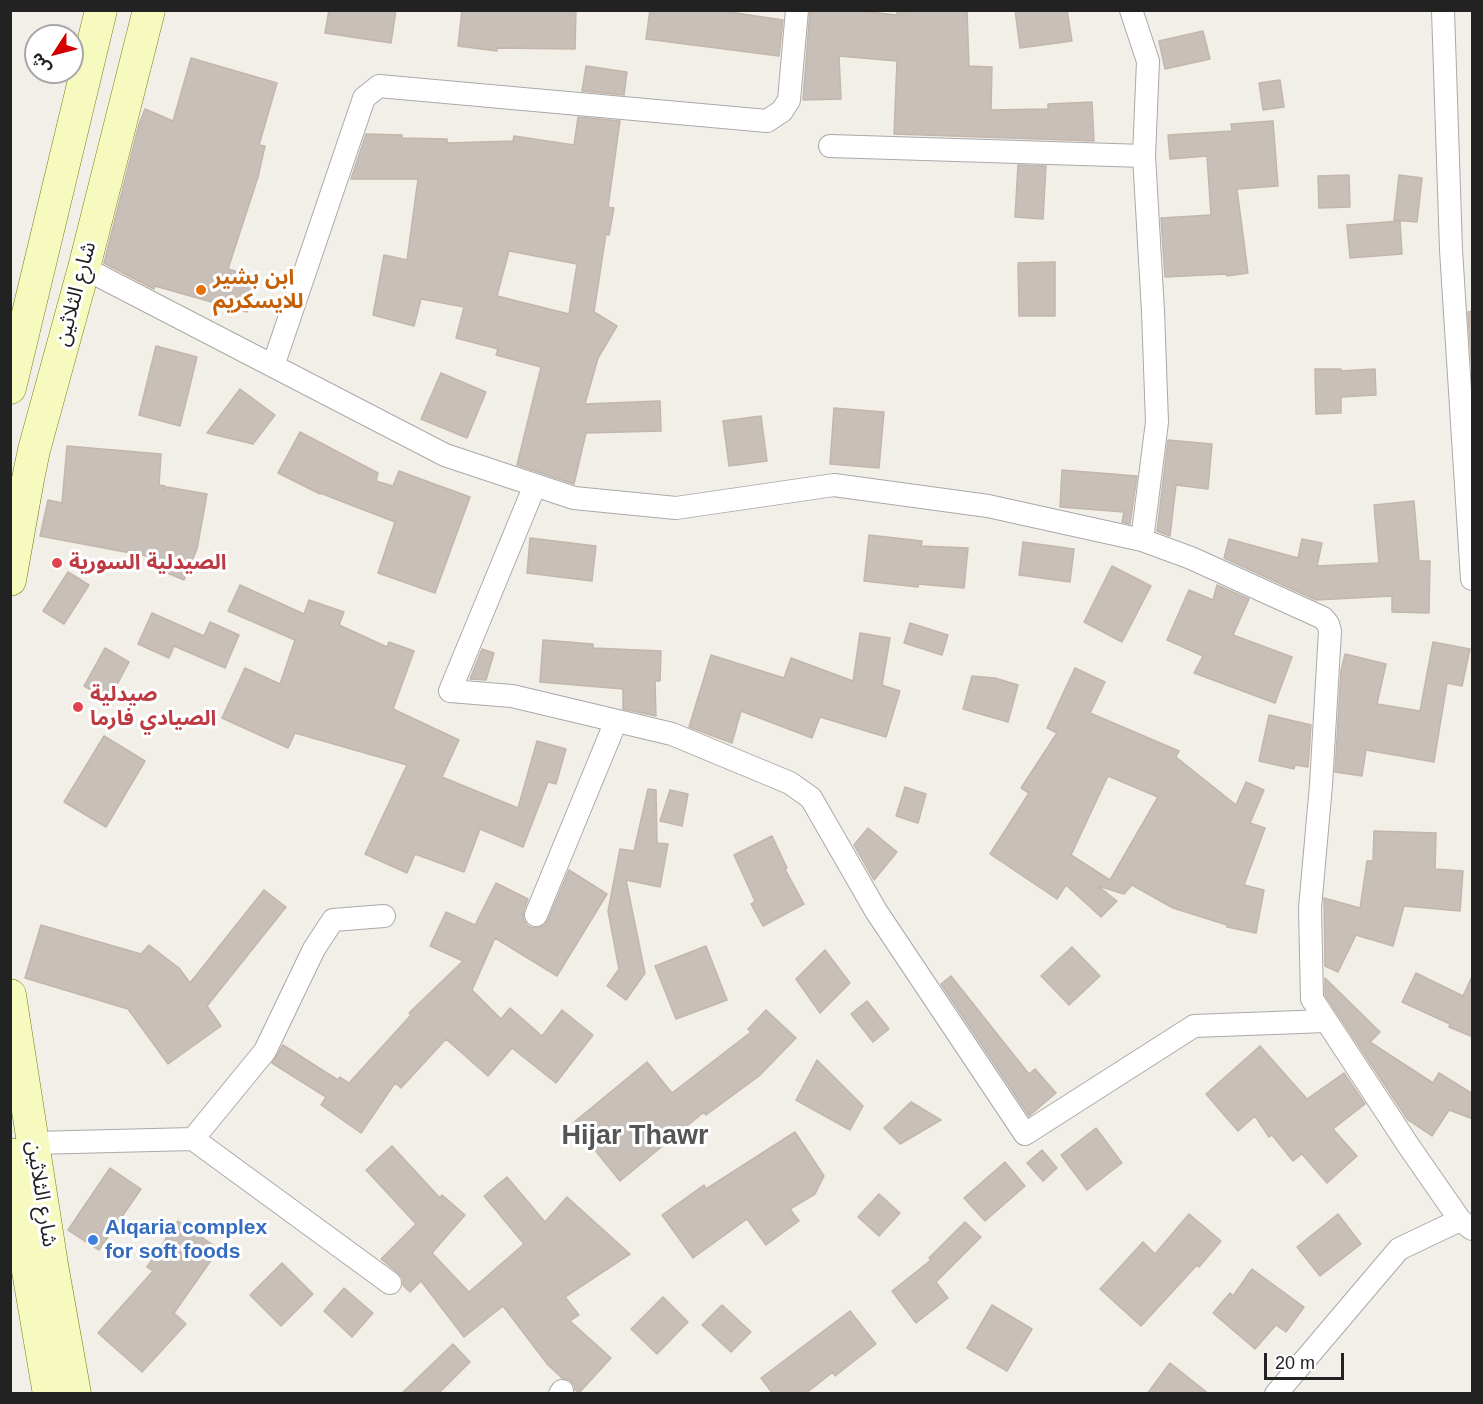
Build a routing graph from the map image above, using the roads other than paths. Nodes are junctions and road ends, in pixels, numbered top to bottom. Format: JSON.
{"nodes":[{"id":1,"x":101,"y":10,"type":"edge"},
{"id":2,"x":149,"y":10,"type":"edge"},
{"id":3,"x":797,"y":10,"type":"edge"},
{"id":4,"x":1131,"y":10,"type":"edge"},
{"id":5,"x":1443,"y":10,"type":"edge"},
{"id":6,"x":831,"y":146,"type":"dead end"},
{"id":7,"x":1144,"y":156,"type":"junction"},
{"id":8,"x":84,"y":268,"type":"junction"},
{"id":9,"x":273,"y":366,"type":"junction"},
{"id":10,"x":10,"y":388,"type":"edge"},
{"id":11,"x":21,"y":461,"type":"edge"},
{"id":12,"x":535,"y":484,"type":"junction"},
{"id":13,"x":1142,"y":540,"type":"junction"},
{"id":14,"x":1473,"y":579,"type":"edge"},
{"id":15,"x":10,"y":580,"type":"edge"},
{"id":16,"x":616,"y":721,"type":"junction"},
{"id":17,"x":536,"y":915,"type":"dead end"},
{"id":18,"x":384,"y":916,"type":"dead end"},
{"id":19,"x":10,"y":995,"type":"edge"},
{"id":20,"x":1326,"y":1021,"type":"junction"},
{"id":21,"x":193,"y":1139,"type":"junction"},
{"id":22,"x":22,"y":1149,"type":"edge"},
{"id":23,"x":1466,"y":1225,"type":"edge"},
{"id":24,"x":30,"y":1268,"type":"edge"},
{"id":25,"x":390,"y":1283,"type":"dead end"},
{"id":26,"x":49,"y":1394,"type":"edge"},
{"id":27,"x":75,"y":1394,"type":"edge"},
{"id":28,"x":1276,"y":1394,"type":"edge"}],
"edges":[{"from":1,"to":10,"type":"main road","name":"شارع الثلاثين"},
{"from":2,"to":8,"type":"main road","name":"شارع الثلاثين"},
{"from":3,"to":9,"type":"street"},
{"from":4,"to":7,"type":"street"},
{"from":5,"to":14,"type":"street"},
{"from":6,"to":7,"type":"street"},
{"from":7,"to":13,"type":"street"},
{"from":8,"to":9,"type":"street"},
{"from":8,"to":11,"type":"main road","name":"شارع الثلاثين"},
{"from":9,"to":12,"type":"street"},
{"from":11,"to":15,"type":"main road","name":"شارع الثلاثين"},
{"from":12,"to":13,"type":"street"},
{"from":12,"to":16,"type":"street"},
{"from":13,"to":20,"type":"street"},
{"from":16,"to":17,"type":"street"},
{"from":16,"to":20,"type":"street"},
{"from":18,"to":21,"type":"street"},
{"from":19,"to":22,"type":"main road","name":"شارع الثلاثين"},
{"from":20,"to":23,"type":"street"},
{"from":21,"to":22,"type":"street"},
{"from":21,"to":25,"type":"street"},
{"from":22,"to":24,"type":"main road","name":"شارع الثلاثين"},
{"from":23,"to":28,"type":"street"},
{"from":24,"to":26,"type":"main road","name":"شارع الثلاثين"},
{"from":24,"to":27,"type":"main road","name":"شارع الثلاثين"}]}
